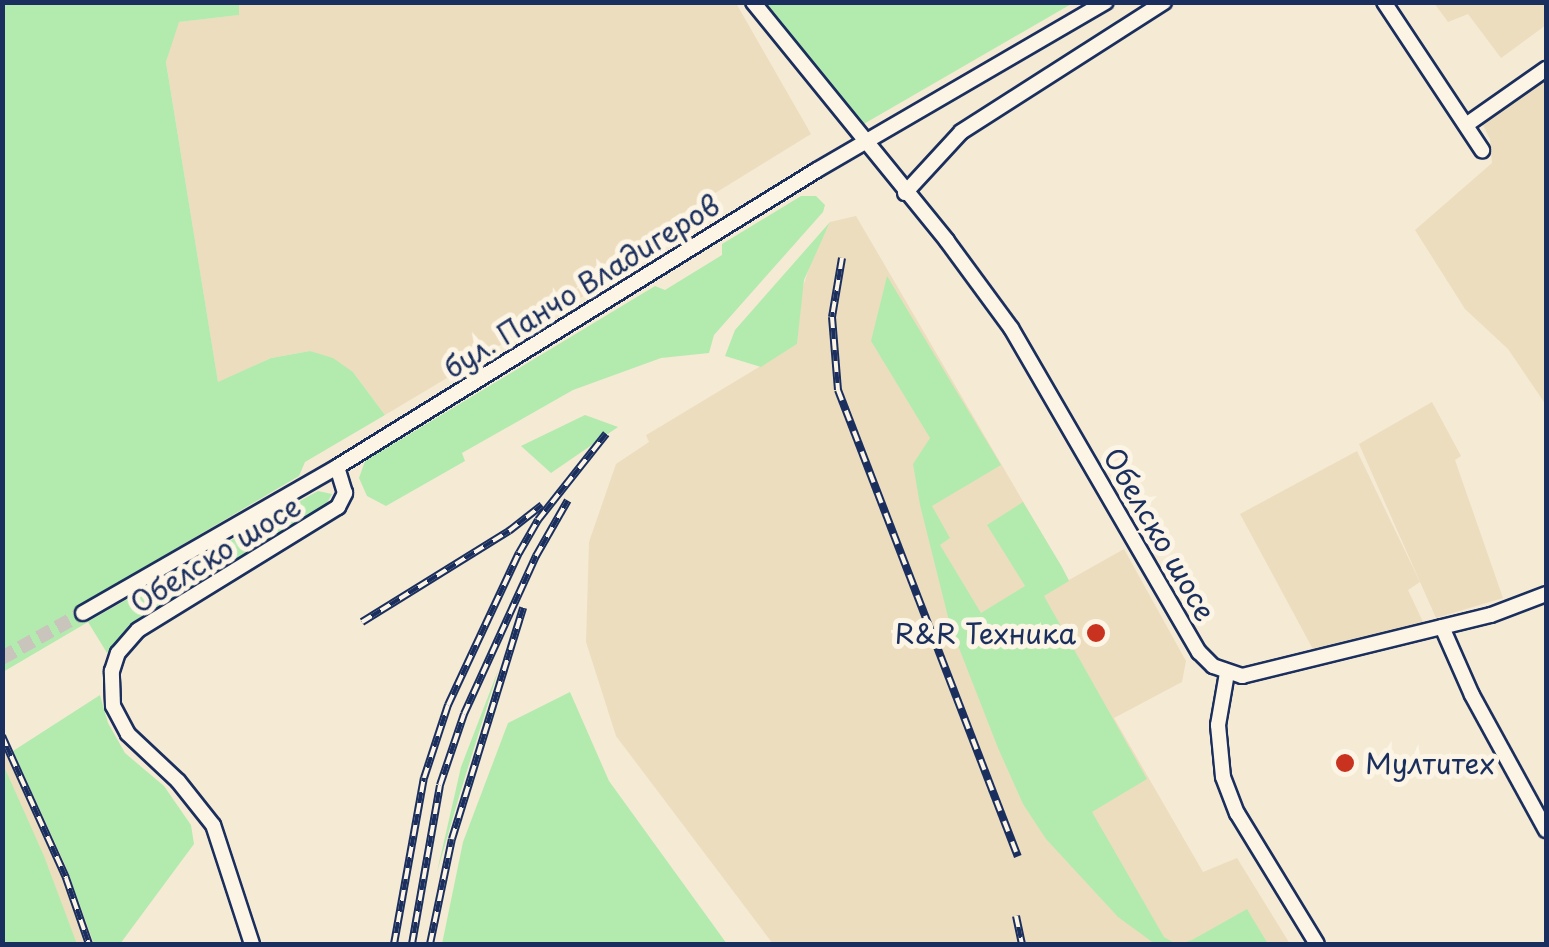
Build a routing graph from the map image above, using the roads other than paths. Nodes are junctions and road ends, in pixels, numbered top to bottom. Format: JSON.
{"nodes":[{"id":1,"x":754,"y":2,"type":"edge"},
{"id":2,"x":1106,"y":2,"type":"edge"},
{"id":3,"x":1164,"y":2,"type":"edge"},
{"id":4,"x":1384,"y":2,"type":"edge"},
{"id":5,"x":1546,"y":69,"type":"edge"},
{"id":6,"x":1466,"y":125,"type":"junction"},
{"id":7,"x":864,"y":143,"type":"junction"},
{"id":8,"x":1482,"y":150,"type":"dead end"},
{"id":9,"x":905,"y":193,"type":"junction"},
{"id":10,"x":337,"y":467,"type":"junction"},
{"id":11,"x":1546,"y":594,"type":"edge"},
{"id":12,"x":83,"y":613,"type":"tunnel mouth"},
{"id":13,"x":1442,"y":627,"type":"junction"},
{"id":14,"x":1227,"y":674,"type":"junction"},
{"id":15,"x":1546,"y":830,"type":"edge"},
{"id":16,"x":252,"y":944,"type":"edge"},
{"id":17,"x":1317,"y":944,"type":"edge"}],
"edges":[{"from":1,"to":7,"type":"street","name":"Обелско шосе"},
{"from":2,"to":7,"type":"street","name":"бул. Панчо Владигеров"},
{"from":3,"to":9,"type":"street"},
{"from":4,"to":6,"type":"street"},
{"from":5,"to":6,"type":"street"},
{"from":6,"to":8,"type":"street"},
{"from":7,"to":9,"type":"street","name":"Обелско шосе"},
{"from":7,"to":10,"type":"street","name":"бул. Панчо Владигеров"},
{"from":9,"to":14,"type":"street","name":"Обелско шосе"},
{"from":10,"to":12,"type":"street","name":"бул. Панчо Владигеров"},
{"from":10,"to":16,"type":"street","name":"Обелско шосе"},
{"from":11,"to":13,"type":"street"},
{"from":13,"to":14,"type":"street"},
{"from":13,"to":15,"type":"street"},
{"from":14,"to":17,"type":"street"}]}
